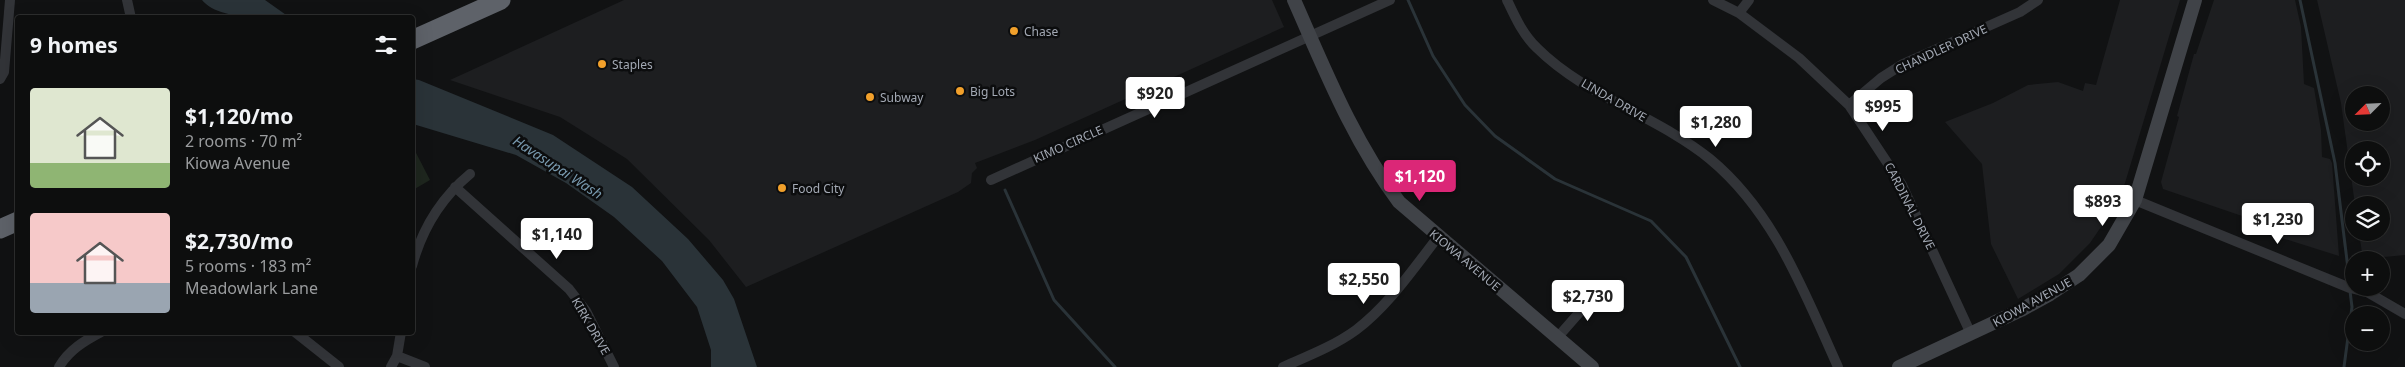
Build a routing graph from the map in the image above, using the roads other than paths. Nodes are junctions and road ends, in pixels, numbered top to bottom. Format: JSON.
{"nodes":[{"id":1,"x":10,"y":0,"type":"edge"},
{"id":2,"x":127,"y":0,"type":"edge"},
{"id":3,"x":501,"y":0,"type":"edge"},
{"id":4,"x":1294,"y":0,"type":"edge"},
{"id":5,"x":1390,"y":0,"type":"edge"},
{"id":6,"x":1507,"y":0,"type":"edge"},
{"id":7,"x":1713,"y":0,"type":"edge"},
{"id":8,"x":1749,"y":0,"type":"edge"},
{"id":9,"x":2038,"y":0,"type":"edge"},
{"id":10,"x":2195,"y":0,"type":"edge"},
{"id":11,"x":1738,"y":13,"type":"junction"},
{"id":12,"x":130,"y":15,"type":"edge"},
{"id":13,"x":1310,"y":35,"type":"junction"},
{"id":14,"x":415,"y":39,"type":"edge"},
{"id":15,"x":0,"y":80,"type":"edge"},
{"id":16,"x":1849,"y":105,"type":"junction"},
{"id":17,"x":470,"y":174,"type":"dead end"},
{"id":18,"x":991,"y":180,"type":"dead end"},
{"id":19,"x":455,"y":187,"type":"junction"},
{"id":20,"x":2135,"y":200,"type":"junction"},
{"id":21,"x":15,"y":222,"type":"edge"},
{"id":22,"x":0,"y":229,"type":"edge"},
{"id":23,"x":1438,"y":238,"type":"junction"},
{"id":24,"x":415,"y":257,"type":"edge"},
{"id":25,"x":1599,"y":290,"type":"dead end"},
{"id":26,"x":2405,"y":314,"type":"edge"},
{"id":27,"x":1972,"y":334,"type":"junction"},
{"id":28,"x":95,"y":335,"type":"edge"},
{"id":29,"x":299,"y":335,"type":"edge"},
{"id":30,"x":400,"y":335,"type":"edge"},
{"id":31,"x":1558,"y":338,"type":"junction"},
{"id":32,"x":397,"y":356,"type":"junction"},
{"id":33,"x":1906,"y":366,"type":"edge"},
{"id":34,"x":59,"y":367,"type":"edge"},
{"id":35,"x":339,"y":367,"type":"edge"},
{"id":36,"x":391,"y":367,"type":"edge"},
{"id":37,"x":425,"y":367,"type":"edge"},
{"id":38,"x":614,"y":367,"type":"edge"},
{"id":39,"x":1283,"y":367,"type":"edge"},
{"id":40,"x":1592,"y":367,"type":"edge"},
{"id":41,"x":1838,"y":367,"type":"edge"}],
"edges":[{"from":1,"to":15,"type":"street"},
{"from":2,"to":12,"type":"street"},
{"from":3,"to":14,"type":"highway"},
{"from":4,"to":13,"type":"street","name":"KIOWA AVENUE"},
{"from":5,"to":13,"type":"street","name":"KIMO CIRCLE"},
{"from":6,"to":41,"type":"street","name":"LINDA DRIVE"},
{"from":7,"to":11,"type":"street","name":"CARDINAL DRIVE"},
{"from":8,"to":11,"type":"street"},
{"from":9,"to":16,"type":"street","name":"CHANDLER DRIVE"},
{"from":10,"to":20,"type":"street","name":"KIOWA AVENUE"},
{"from":11,"to":16,"type":"street","name":"CARDINAL DRIVE"},
{"from":13,"to":18,"type":"street","name":"KIMO CIRCLE"},
{"from":13,"to":23,"type":"street","name":"KIOWA AVENUE"},
{"from":16,"to":27,"type":"street","name":"CARDINAL DRIVE"},
{"from":17,"to":19,"type":"street"},
{"from":19,"to":24,"type":"street"},
{"from":19,"to":38,"type":"street","name":"KIRK DRIVE"},
{"from":20,"to":26,"type":"street"},
{"from":20,"to":27,"type":"street","name":"KIOWA AVENUE"},
{"from":21,"to":22,"type":"highway"},
{"from":23,"to":31,"type":"street","name":"KIOWA AVENUE"},
{"from":23,"to":39,"type":"street"},
{"from":25,"to":31,"type":"street"},
{"from":27,"to":33,"type":"street","name":"KIOWA AVENUE"},
{"from":28,"to":34,"type":"street"},
{"from":29,"to":35,"type":"street"},
{"from":30,"to":32,"type":"street"},
{"from":31,"to":40,"type":"street","name":"KIOWA AVENUE"},
{"from":32,"to":36,"type":"street"},
{"from":32,"to":37,"type":"street"}]}
